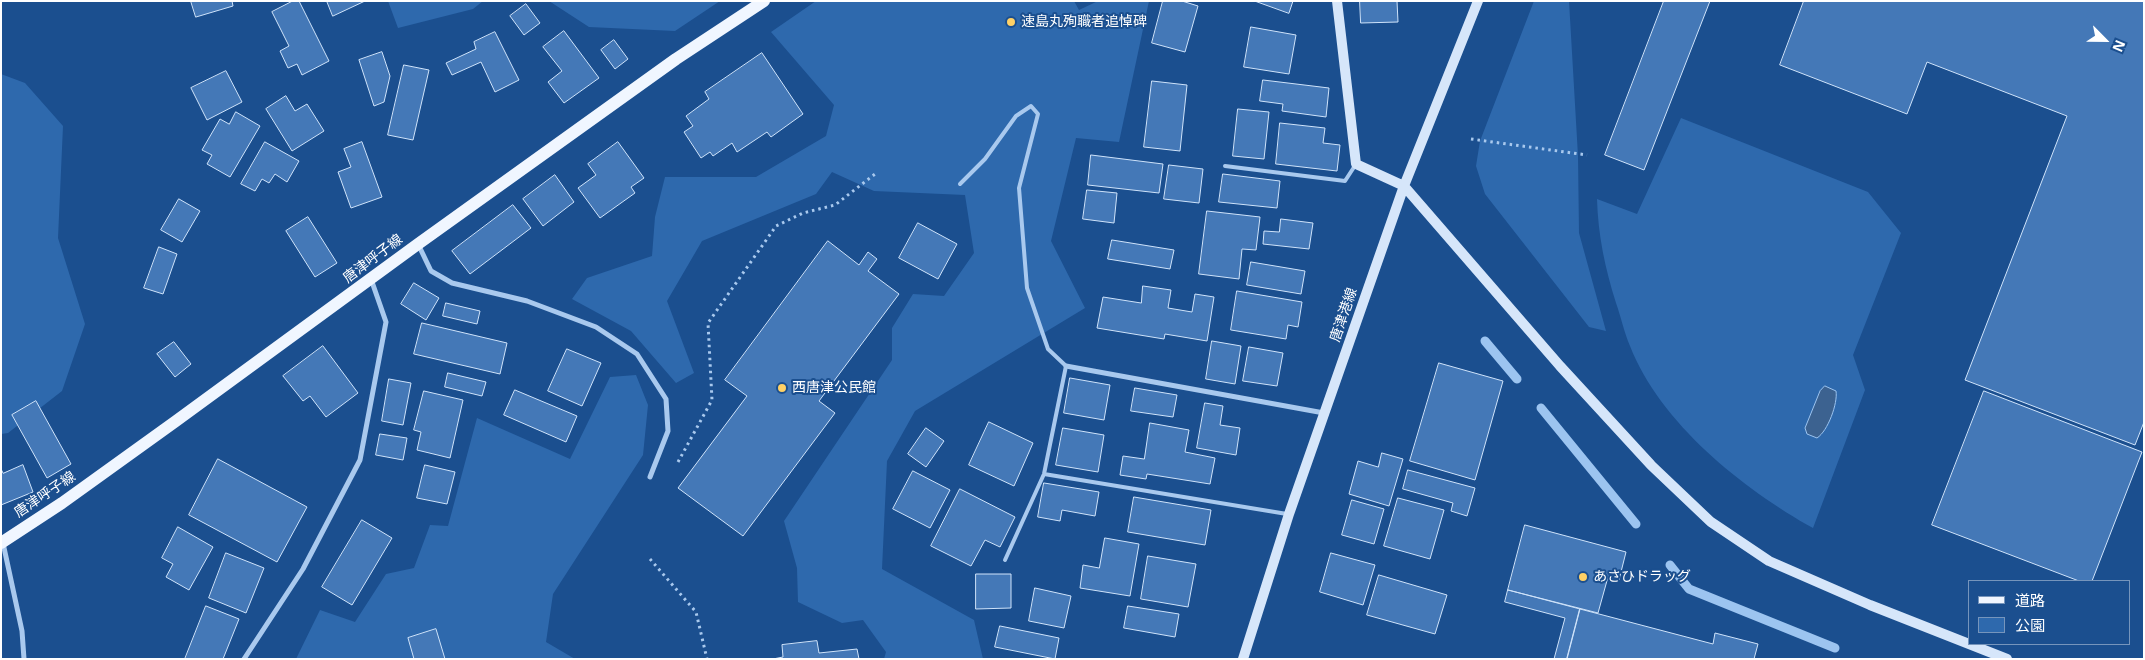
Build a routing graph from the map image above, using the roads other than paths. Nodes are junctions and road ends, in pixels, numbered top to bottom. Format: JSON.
{"nodes":[{"id":1,"x":764,"y":1,"type":"edge"},
{"id":2,"x":1337,"y":1,"type":"edge"},
{"id":3,"x":1478,"y":1,"type":"edge"},
{"id":4,"x":1356,"y":164,"type":"junction"},
{"id":5,"x":1226,"y":166,"type":"dead end"},
{"id":6,"x":960,"y":184,"type":"dead end"},
{"id":7,"x":1404,"y":186,"type":"junction"},
{"id":8,"x":418,"y":244,"type":"junction"},
{"id":9,"x":371,"y":279,"type":"junction"},
{"id":10,"x":1066,"y":366,"type":"junction"},
{"id":11,"x":1324,"y":413,"type":"junction"},
{"id":12,"x":1044,"y":474,"type":"junction"},
{"id":13,"x":650,"y":477,"type":"road end"},
{"id":14,"x":1289,"y":514,"type":"junction"},
{"id":15,"x":2,"y":542,"type":"edge"},
{"id":16,"x":1004,"y":560,"type":"dead end"},
{"id":17,"x":1968,"y":644,"type":"edge"},
{"id":18,"x":1971,"y":645,"type":"edge"},
{"id":19,"x":24,"y":659,"type":"edge"},
{"id":20,"x":244,"y":659,"type":"edge"},
{"id":21,"x":1243,"y":659,"type":"edge"},
{"id":22,"x":2007,"y":659,"type":"edge"}],
"edges":[{"from":1,"to":8,"type":"main road","name":"唐津呼子線"},
{"from":2,"to":4,"type":"street"},
{"from":3,"to":7,"type":"street","name":"唐津港線"},
{"from":4,"to":5,"type":"lane"},
{"from":4,"to":7,"type":"street"},
{"from":6,"to":10,"type":"lane"},
{"from":7,"to":11,"type":"street","name":"唐津港線"},
{"from":7,"to":17,"type":"street"},
{"from":8,"to":9,"type":"main road","name":"唐津呼子線"},
{"from":8,"to":13,"type":"street"},
{"from":9,"to":15,"type":"main road","name":"唐津呼子線"},
{"from":9,"to":20,"type":"street"},
{"from":10,"to":11,"type":"street"},
{"from":10,"to":12,"type":"lane"},
{"from":11,"to":14,"type":"street","name":"唐津港線"},
{"from":12,"to":14,"type":"lane"},
{"from":12,"to":16,"type":"lane"},
{"from":14,"to":21,"type":"street","name":"唐津港線"},
{"from":15,"to":19,"type":"street"},
{"from":18,"to":22,"type":"street"}]}
